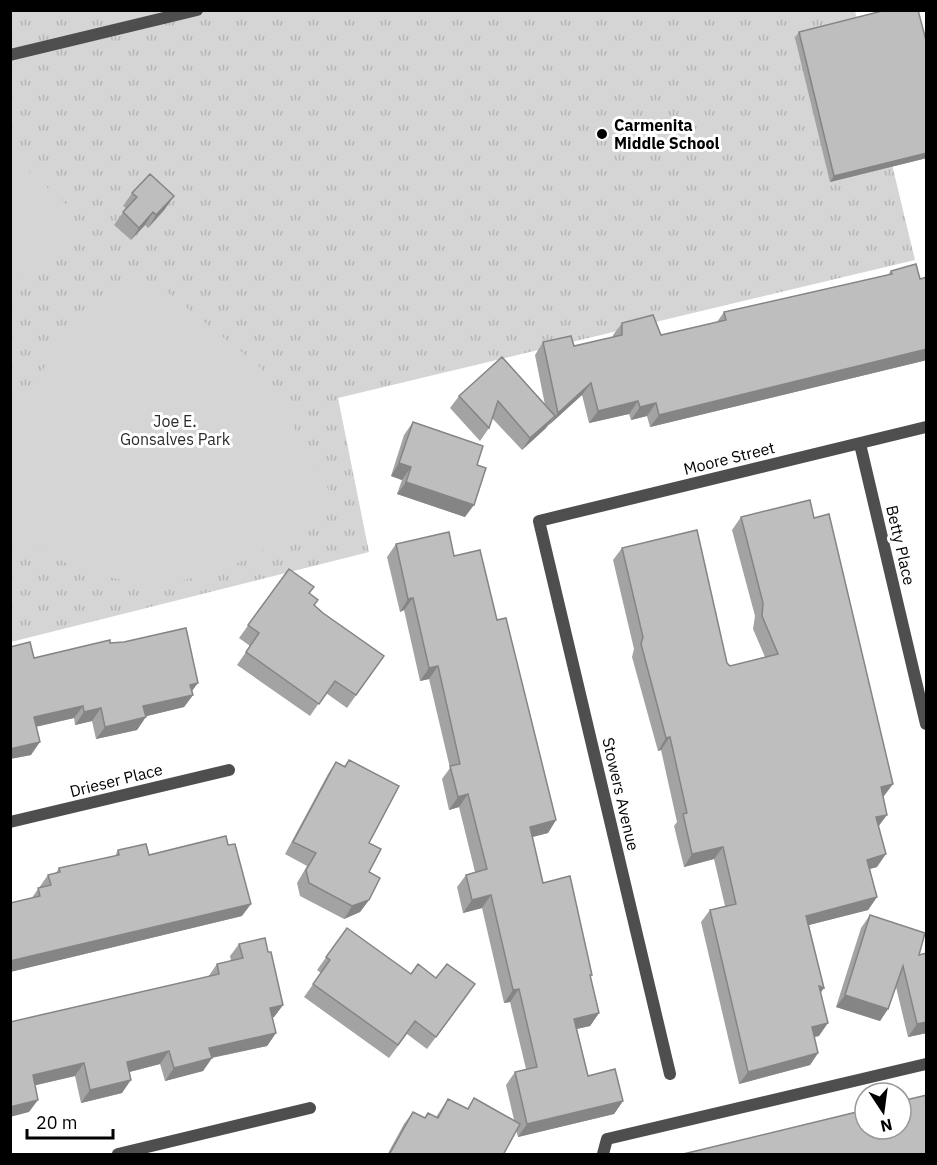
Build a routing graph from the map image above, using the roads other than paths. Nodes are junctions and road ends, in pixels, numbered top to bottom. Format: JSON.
{"nodes":[{"id":1,"x":197,"y":10,"type":"edge"},
{"id":2,"x":10,"y":55,"type":"edge"},
{"id":3,"x":927,"y":427,"type":"edge"},
{"id":4,"x":860,"y":444,"type":"junction"},
{"id":5,"x":539,"y":521,"type":"joint"},
{"id":6,"x":927,"y":724,"type":"edge"},
{"id":7,"x":229,"y":770,"type":"dead end"},
{"id":8,"x":10,"y":822,"type":"edge"},
{"id":9,"x":927,"y":1064,"type":"edge"},
{"id":10,"x":670,"y":1074,"type":"dead end"},
{"id":11,"x":310,"y":1108,"type":"dead end"},
{"id":12,"x":118,"y":1155,"type":"edge"},
{"id":13,"x":603,"y":1155,"type":"edge"}],
"edges":[{"from":1,"to":2,"type":"street"},
{"from":3,"to":4,"type":"street","name":"Moore Street"},
{"from":4,"to":5,"type":"street","name":"Moore Street"},
{"from":4,"to":6,"type":"street","name":"Betty Place"},
{"from":5,"to":10,"type":"street","name":"Stowers Avenue"},
{"from":7,"to":8,"type":"street","name":"Drieser Place"},
{"from":9,"to":13,"type":"street"},
{"from":11,"to":12,"type":"street"}]}
